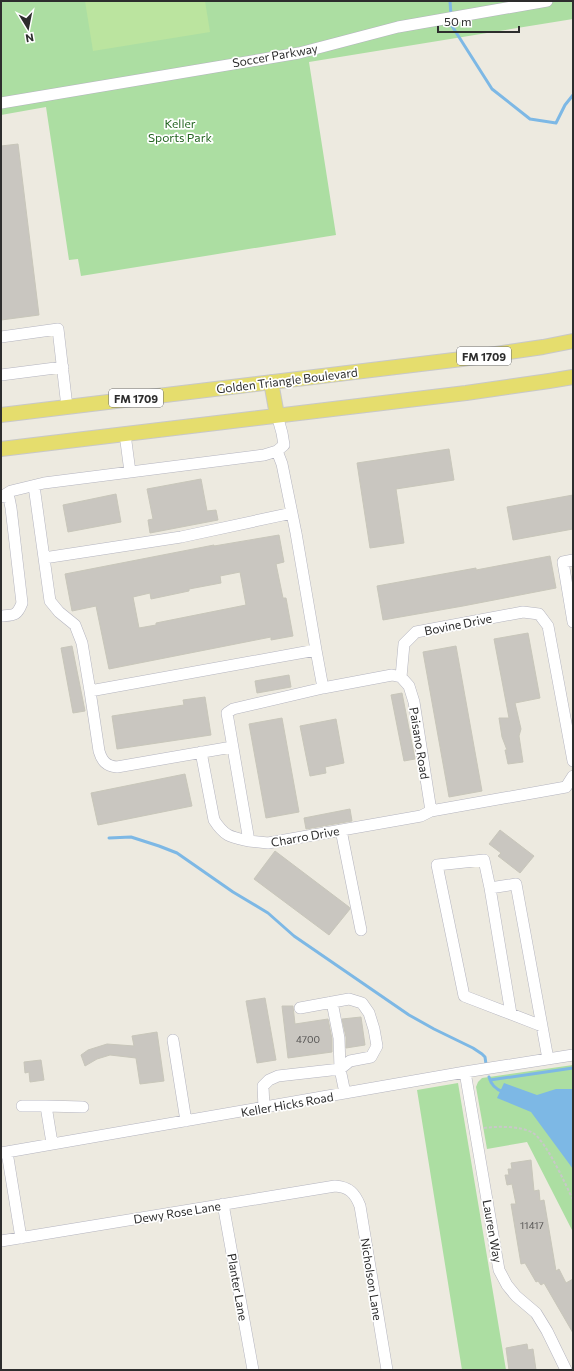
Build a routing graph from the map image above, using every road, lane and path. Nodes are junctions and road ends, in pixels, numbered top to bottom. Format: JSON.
{"nodes":[{"id":1,"x":547,"y":1,"type":"edge"},
{"id":2,"x":1,"y":103,"type":"edge"},
{"id":3,"x":1,"y":337,"type":"edge"},
{"id":4,"x":573,"y":341,"type":"edge"},
{"id":5,"x":63,"y":367,"type":"junction"},
{"id":6,"x":1,"y":374,"type":"edge"},
{"id":7,"x":573,"y":376,"type":"edge"},
{"id":8,"x":271,"y":382,"type":"junction"},
{"id":9,"x":67,"y":407,"type":"junction"},
{"id":10,"x":1,"y":415,"type":"edge"},
{"id":11,"x":277,"y":415,"type":"junction"},
{"id":12,"x":125,"y":434,"type":"junction"},
{"id":13,"x":1,"y":449,"type":"edge"},
{"id":14,"x":277,"y":451,"type":"junction"},
{"id":15,"x":130,"y":472,"type":"junction"},
{"id":16,"x":34,"y":486,"type":"junction"},
{"id":17,"x":2,"y":496,"type":"edge"},
{"id":18,"x":292,"y":513,"type":"junction"},
{"id":19,"x":44,"y":558,"type":"junction"},
{"id":20,"x":573,"y":560,"type":"edge"},
{"id":21,"x":1,"y":616,"type":"edge"},
{"id":22,"x":573,"y":622,"type":"edge"},
{"id":23,"x":316,"y":650,"type":"junction"},
{"id":24,"x":401,"y":677,"type":"junction"},
{"id":25,"x":323,"y":688,"type":"junction"},
{"id":26,"x":90,"y":691,"type":"junction"},
{"id":27,"x":232,"y":747,"type":"junction"},
{"id":28,"x":201,"y":752,"type":"junction"},
{"id":29,"x":573,"y":761,"type":"edge"},
{"id":30,"x":573,"y":776,"type":"edge"},
{"id":31,"x":431,"y":811,"type":"junction"},
{"id":32,"x":341,"y":830,"type":"junction"},
{"id":33,"x":250,"y":841,"type":"junction"},
{"id":34,"x":490,"y":888,"type":"junction"},
{"id":35,"x":361,"y":930,"type":"dead end"},
{"id":36,"x":332,"y":1002,"type":"junction"},
{"id":37,"x":300,"y":1008,"type":"dead end"},
{"id":38,"x":511,"y":1014,"type":"junction"},
{"id":39,"x":542,"y":1026,"type":"junction"},
{"id":40,"x":173,"y":1040,"type":"dead end"},
{"id":41,"x":573,"y":1054,"type":"edge"},
{"id":42,"x":548,"y":1059,"type":"junction"},
{"id":43,"x":340,"y":1068,"type":"junction"},
{"id":44,"x":465,"y":1072,"type":"junction"},
{"id":45,"x":345,"y":1093,"type":"junction"},
{"id":46,"x":22,"y":1106,"type":"dead end"},
{"id":47,"x":46,"y":1106,"type":"junction"},
{"id":48,"x":83,"y":1107,"type":"dead end"},
{"id":49,"x":264,"y":1108,"type":"junction"},
{"id":50,"x":186,"y":1121,"type":"junction"},
{"id":51,"x":475,"y":1130,"type":"junction"},
{"id":52,"x":52,"y":1143,"type":"junction"},
{"id":53,"x":4,"y":1152,"type":"edge"},
{"id":54,"x":352,"y":1191,"type":"joint"},
{"id":55,"x":573,"y":1200,"type":"edge"},
{"id":56,"x":223,"y":1204,"type":"junction"},
{"id":57,"x":21,"y":1238,"type":"junction"},
{"id":58,"x":1,"y":1241,"type":"edge"},
{"id":59,"x":253,"y":1370,"type":"edge"},
{"id":60,"x":387,"y":1370,"type":"edge"},
{"id":61,"x":566,"y":1370,"type":"edge"}],
"edges":[{"from":1,"to":2,"type":"street","name":"Soccer Parkway"},
{"from":3,"to":5,"type":"street"},
{"from":4,"to":8,"type":"main road","name":"Golden Triangle Boulevard","number":"FM 1709"},
{"from":5,"to":6,"type":"street"},
{"from":5,"to":9,"type":"street"},
{"from":7,"to":11,"type":"main road"},
{"from":8,"to":9,"type":"main road","name":"Golden Triangle Boulevard","number":"FM 1709"},
{"from":8,"to":11,"type":"main road"},
{"from":9,"to":10,"type":"main road","name":"Golden Triangle Boulevard","number":"FM 1709"},
{"from":11,"to":12,"type":"main road"},
{"from":11,"to":14,"type":"street"},
{"from":12,"to":13,"type":"main road"},
{"from":12,"to":15,"type":"street"},
{"from":14,"to":15,"type":"street"},
{"from":14,"to":18,"type":"street"},
{"from":15,"to":16,"type":"street"},
{"from":16,"to":17,"type":"street"},
{"from":16,"to":19,"type":"street"},
{"from":17,"to":21,"type":"street"},
{"from":18,"to":19,"type":"street"},
{"from":18,"to":23,"type":"street"},
{"from":19,"to":26,"type":"street"},
{"from":20,"to":22,"type":"street"},
{"from":23,"to":25,"type":"street"},
{"from":23,"to":26,"type":"street"},
{"from":24,"to":25,"type":"street"},
{"from":24,"to":29,"type":"street","name":"Bovine Drive"},
{"from":24,"to":31,"type":"street","name":"Paisano Road"},
{"from":25,"to":27,"type":"street"},
{"from":26,"to":28,"type":"street"},
{"from":27,"to":28,"type":"street"},
{"from":27,"to":33,"type":"street"},
{"from":28,"to":33,"type":"street","name":"Charro Drive"},
{"from":30,"to":31,"type":"street"},
{"from":31,"to":32,"type":"street","name":"Charro Drive"},
{"from":32,"to":33,"type":"street","name":"Charro Drive"},
{"from":32,"to":35,"type":"street"},
{"from":34,"to":38,"type":"street"},
{"from":34,"to":38,"type":"street"},
{"from":34,"to":39,"type":"street"},
{"from":36,"to":37,"type":"street"},
{"from":36,"to":43,"type":"street"},
{"from":36,"to":43,"type":"street"},
{"from":38,"to":39,"type":"street"},
{"from":39,"to":42,"type":"street"},
{"from":40,"to":50,"type":"street"},
{"from":41,"to":42,"type":"street","name":"Keller Hicks Road"},
{"from":42,"to":44,"type":"street","name":"Keller Hicks Road"},
{"from":43,"to":45,"type":"street"},
{"from":43,"to":49,"type":"street"},
{"from":44,"to":45,"type":"street","name":"Keller Hicks Road"},
{"from":44,"to":51,"type":"street","name":"Lauren Way"},
{"from":45,"to":49,"type":"street","name":"Keller Hicks Road"},
{"from":46,"to":47,"type":"street"},
{"from":47,"to":48,"type":"street"},
{"from":47,"to":52,"type":"street"},
{"from":49,"to":50,"type":"street","name":"Keller Hicks Road"},
{"from":50,"to":52,"type":"street","name":"Keller Hicks Road"},
{"from":51,"to":55,"type":"path"},
{"from":51,"to":61,"type":"street","name":"Lauren Way"},
{"from":52,"to":53,"type":"street","name":"Keller Hicks Road"},
{"from":53,"to":57,"type":"street"},
{"from":54,"to":56,"type":"street","name":"Dewy Rose Lane"},
{"from":54,"to":60,"type":"street","name":"Nicholson Lane"},
{"from":56,"to":57,"type":"street","name":"Dewy Rose Lane"},
{"from":56,"to":59,"type":"street","name":"Planter Lane"},
{"from":57,"to":58,"type":"street","name":"Dewy Rose Lane"}]}
